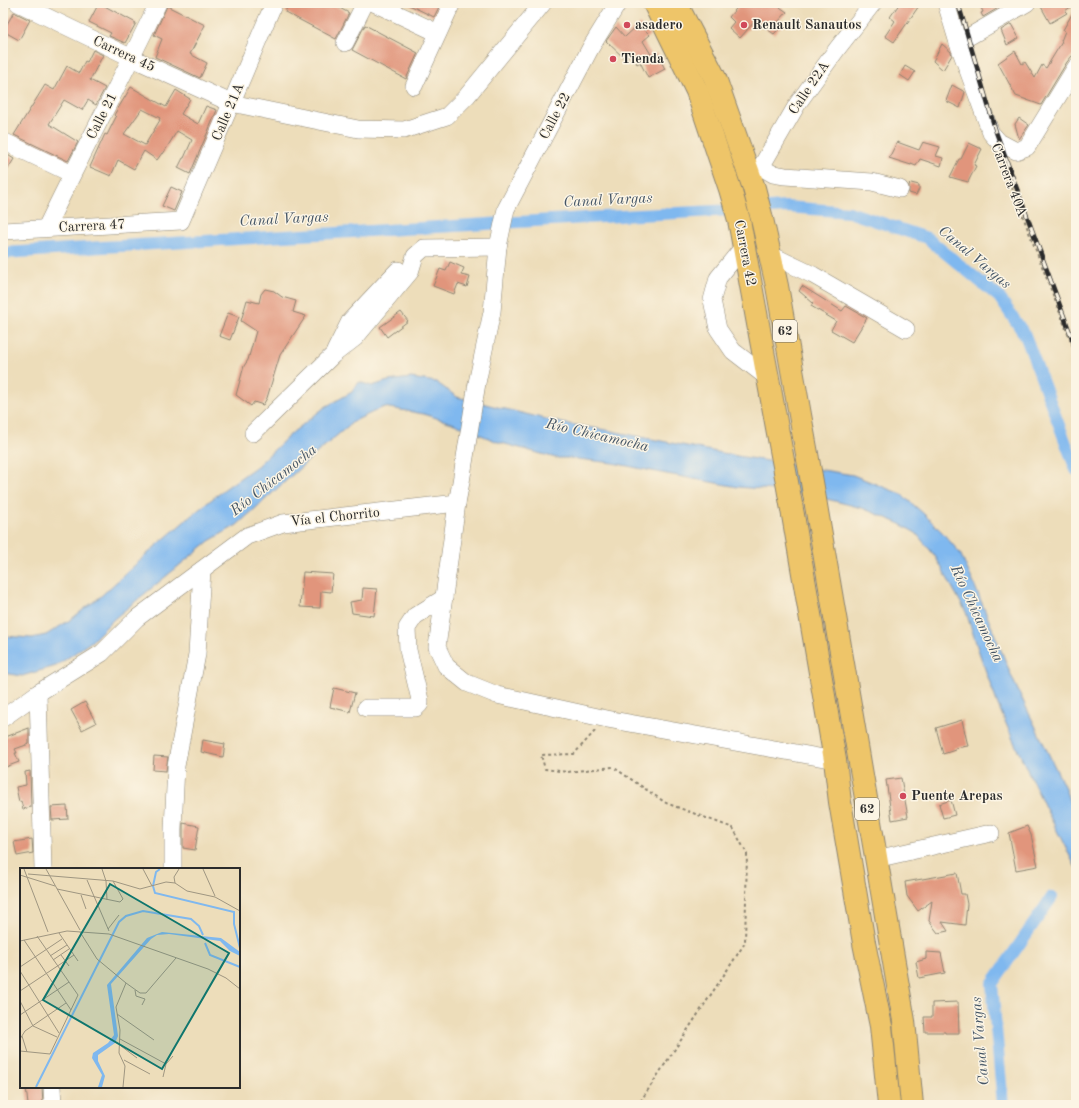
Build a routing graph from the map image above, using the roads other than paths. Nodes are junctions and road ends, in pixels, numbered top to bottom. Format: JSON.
{"nodes":[{"id":1,"x":18,"y":3,"type":"edge"},
{"id":2,"x":158,"y":3,"type":"edge"},
{"id":3,"x":274,"y":3,"type":"edge"},
{"id":4,"x":364,"y":3,"type":"edge"},
{"id":5,"x":374,"y":3,"type":"edge"},
{"id":6,"x":452,"y":3,"type":"edge"},
{"id":7,"x":543,"y":3,"type":"edge"},
{"id":8,"x":618,"y":3,"type":"edge"},
{"id":9,"x":654,"y":3,"type":"edge"},
{"id":10,"x":676,"y":3,"type":"edge"},
{"id":11,"x":873,"y":3,"type":"edge"},
{"id":12,"x":946,"y":3,"type":"edge"},
{"id":13,"x":1027,"y":3,"type":"edge"},
{"id":14,"x":438,"y":33,"type":"junction"},
{"id":15,"x":345,"y":43,"type":"dead end"},
{"id":16,"x":958,"y":43,"type":"junction"},
{"id":17,"x":132,"y":58,"type":"junction"},
{"id":18,"x":1076,"y":67,"type":"edge"},
{"id":19,"x":414,"y":86,"type":"dead end"},
{"id":20,"x":232,"y":103,"type":"junction"},
{"id":21,"x":3,"y":141,"type":"edge"},
{"id":22,"x":72,"y":174,"type":"junction"},
{"id":23,"x":755,"y":177,"type":"junction"},
{"id":24,"x":900,"y":189,"type":"dead end"},
{"id":25,"x":181,"y":221,"type":"joint"},
{"id":26,"x":46,"y":228,"type":"junction"},
{"id":27,"x":3,"y":231,"type":"edge"},
{"id":28,"x":499,"y":240,"type":"junction"},
{"id":29,"x":744,"y":246,"type":"junction"},
{"id":30,"x":770,"y":254,"type":"junction"},
{"id":31,"x":906,"y":328,"type":"dead end"},
{"id":32,"x":768,"y":378,"type":"junction"},
{"id":33,"x":253,"y":433,"type":"dead end"},
{"id":34,"x":457,"y":503,"type":"junction"},
{"id":35,"x":202,"y":570,"type":"junction"},
{"id":36,"x":444,"y":598,"type":"junction"},
{"id":37,"x":38,"y":693,"type":"junction"},
{"id":38,"x":366,"y":708,"type":"dead end"},
{"id":39,"x":3,"y":718,"type":"edge"},
{"id":40,"x":835,"y":760,"type":"junction"},
{"id":41,"x":991,"y":833,"type":"dead end"},
{"id":42,"x":876,"y":859,"type":"junction"},
{"id":43,"x":43,"y":868,"type":"edge"},
{"id":44,"x":173,"y":868,"type":"edge"},
{"id":45,"x":52,"y":1088,"type":"edge"},
{"id":46,"x":53,"y":1105,"type":"edge"},
{"id":47,"x":889,"y":1105,"type":"edge"},
{"id":48,"x":912,"y":1105,"type":"edge"}],
"edges":[{"from":1,"to":17,"type":"street","name":"Carrera 45"},
{"from":2,"to":17,"type":"street","name":"Calle 21"},
{"from":3,"to":20,"type":"street","name":"Calle 21A"},
{"from":4,"to":15,"type":"street"},
{"from":5,"to":14,"type":"street"},
{"from":6,"to":14,"type":"street"},
{"from":7,"to":20,"type":"street","name":"Carrera 45"},
{"from":8,"to":28,"type":"street","name":"Calle 22"},
{"from":9,"to":29,"type":"highway","name":"Carrera 42","number":"62"},
{"from":10,"to":23,"type":"highway","name":"Carrera 42","number":"62"},
{"from":11,"to":23,"type":"street","name":"Calle 22A"},
{"from":12,"to":16,"type":"street","name":"Carrera 40A"},
{"from":13,"to":16,"type":"street"},
{"from":14,"to":19,"type":"street"},
{"from":16,"to":18,"type":"street","name":"Carrera 40A"},
{"from":17,"to":20,"type":"street","name":"Carrera 45"},
{"from":17,"to":22,"type":"street","name":"Calle 21"},
{"from":20,"to":25,"type":"street","name":"Calle 21A"},
{"from":21,"to":22,"type":"street"},
{"from":22,"to":26,"type":"street","name":"Calle 21"},
{"from":23,"to":24,"type":"street"},
{"from":23,"to":30,"type":"highway","name":"Carrera 42","number":"62"},
{"from":25,"to":26,"type":"street","name":"Carrera 47"},
{"from":26,"to":27,"type":"street","name":"Carrera 47"},
{"from":28,"to":33,"type":"street"},
{"from":28,"to":34,"type":"street"},
{"from":29,"to":32,"type":"highway","name":"Carrera 42","number":"62"},
{"from":29,"to":32,"type":"street"},
{"from":30,"to":31,"type":"street"},
{"from":30,"to":42,"type":"highway","name":"Carrera 42","number":"62"},
{"from":32,"to":40,"type":"highway","name":"Carrera 42","number":"62"},
{"from":34,"to":35,"type":"street","name":"Vía el Chorrito"},
{"from":34,"to":36,"type":"street"},
{"from":35,"to":37,"type":"street","name":"Vía el Chorrito"},
{"from":35,"to":44,"type":"street"},
{"from":36,"to":38,"type":"street"},
{"from":36,"to":40,"type":"street"},
{"from":37,"to":39,"type":"street","name":"Vía el Chorrito"},
{"from":37,"to":43,"type":"street"},
{"from":40,"to":47,"type":"highway","number":"62"},
{"from":41,"to":42,"type":"street"},
{"from":42,"to":48,"type":"highway","number":"62"},
{"from":45,"to":46,"type":"street"}]}
